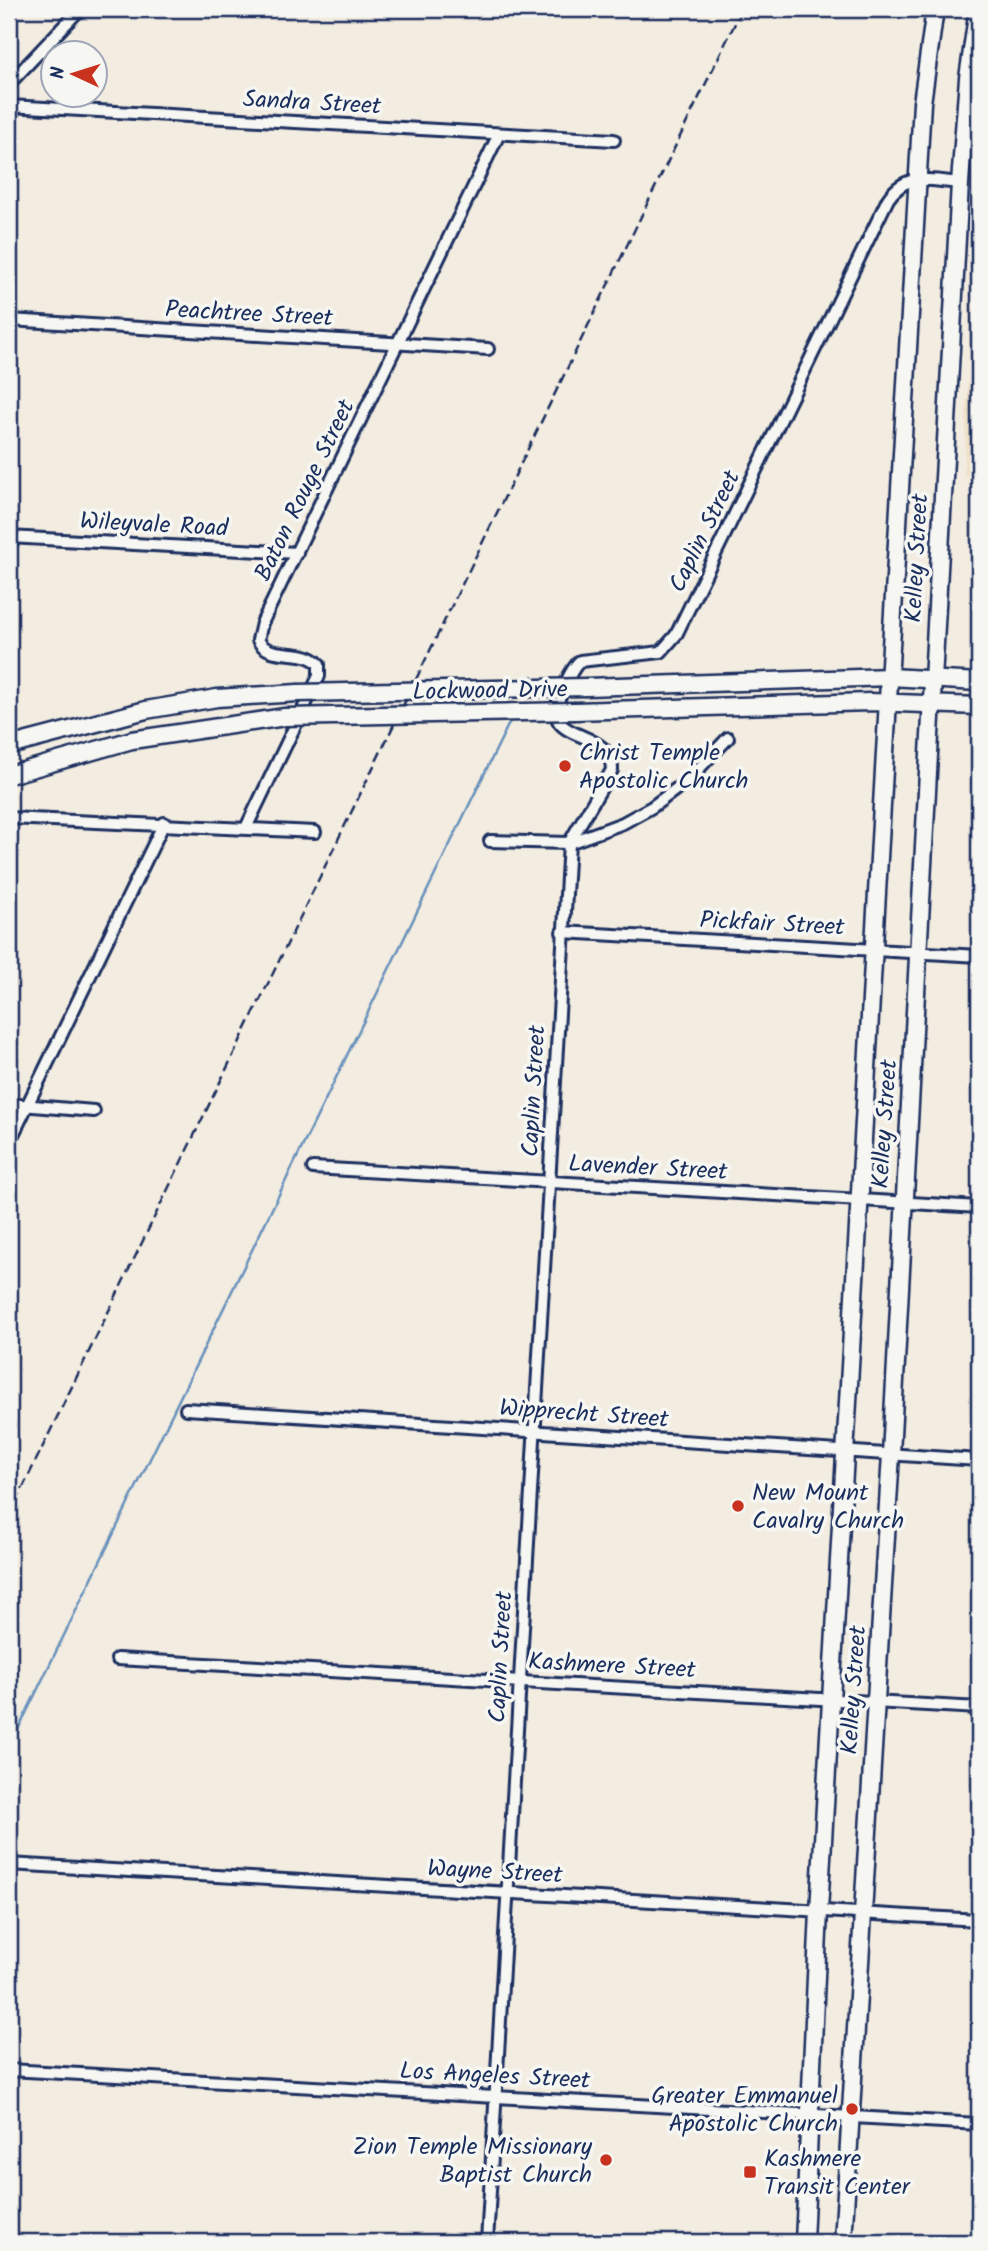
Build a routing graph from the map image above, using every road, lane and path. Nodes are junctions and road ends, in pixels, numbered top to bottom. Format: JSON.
{"nodes":[{"id":1,"x":80,"y":9,"type":"edge"},
{"id":2,"x":935,"y":9,"type":"edge"},
{"id":3,"x":978,"y":9,"type":"edge"},
{"id":4,"x":9,"y":84,"type":"edge"},
{"id":5,"x":9,"y":106,"type":"edge"},
{"id":6,"x":499,"y":134,"type":"junction"},
{"id":7,"x":614,"y":140,"type":"dead end"},
{"id":8,"x":918,"y":180,"type":"junction"},
{"id":9,"x":960,"y":183,"type":"junction"},
{"id":10,"x":9,"y":320,"type":"edge"},
{"id":11,"x":400,"y":342,"type":"junction"},
{"id":12,"x":488,"y":349,"type":"dead end"},
{"id":13,"x":9,"y":537,"type":"edge"},
{"id":14,"x":297,"y":553,"type":"junction"},
{"id":15,"x":890,"y":677,"type":"junction"},
{"id":16,"x":932,"y":679,"type":"junction"},
{"id":17,"x":979,"y":682,"type":"edge"},
{"id":18,"x":889,"y":702,"type":"junction"},
{"id":19,"x":931,"y":703,"type":"junction"},
{"id":20,"x":979,"y":706,"type":"edge"},
{"id":21,"x":728,"y":738,"type":"dead end"},
{"id":22,"x":9,"y":746,"type":"edge"},
{"id":23,"x":9,"y":775,"type":"edge"},
{"id":24,"x":9,"y":818,"type":"edge"},
{"id":25,"x":164,"y":823,"type":"junction"},
{"id":26,"x":246,"y":828,"type":"junction"},
{"id":27,"x":314,"y":832,"type":"dead end"},
{"id":28,"x":490,"y":841,"type":"dead end"},
{"id":29,"x":569,"y":843,"type":"junction"},
{"id":30,"x":562,"y":932,"type":"junction"},
{"id":31,"x":874,"y":950,"type":"junction"},
{"id":32,"x":918,"y":953,"type":"junction"},
{"id":33,"x":979,"y":956,"type":"edge"},
{"id":34,"x":9,"y":1104,"type":"edge"},
{"id":35,"x":27,"y":1105,"type":"junction"},
{"id":36,"x":94,"y":1111,"type":"dead end"},
{"id":37,"x":9,"y":1143,"type":"edge"},
{"id":38,"x":313,"y":1168,"type":"dead end"},
{"id":39,"x":549,"y":1182,"type":"junction"},
{"id":40,"x":862,"y":1200,"type":"junction"},
{"id":41,"x":902,"y":1202,"type":"junction"},
{"id":42,"x":979,"y":1207,"type":"edge"},
{"id":43,"x":186,"y":1409,"type":"dead end"},
{"id":44,"x":534,"y":1432,"type":"junction"},
{"id":45,"x":848,"y":1451,"type":"junction"},
{"id":46,"x":891,"y":1454,"type":"junction"},
{"id":47,"x":979,"y":1460,"type":"edge"},
{"id":48,"x":117,"y":1659,"type":"dead end"},
{"id":49,"x":520,"y":1680,"type":"junction"},
{"id":50,"x":831,"y":1699,"type":"junction"},
{"id":51,"x":874,"y":1702,"type":"junction"},
{"id":52,"x":979,"y":1708,"type":"edge"},
{"id":53,"x":9,"y":1864,"type":"edge"},
{"id":54,"x":509,"y":1892,"type":"junction"},
{"id":55,"x":819,"y":1910,"type":"junction"},
{"id":56,"x":862,"y":1913,"type":"junction"},
{"id":57,"x":979,"y":1920,"type":"edge"},
{"id":58,"x":9,"y":2070,"type":"edge"},
{"id":59,"x":497,"y":2096,"type":"junction"},
{"id":60,"x":809,"y":2113,"type":"junction"},
{"id":61,"x":852,"y":2117,"type":"junction"},
{"id":62,"x":979,"y":2124,"type":"edge"},
{"id":63,"x":487,"y":2242,"type":"edge"},
{"id":64,"x":804,"y":2242,"type":"edge"},
{"id":65,"x":844,"y":2242,"type":"edge"}],
"edges":[{"from":1,"to":4,"type":"street"},
{"from":2,"to":8,"type":"main road","name":"Kelley Street"},
{"from":3,"to":9,"type":"main road","name":"Kelley Street"},
{"from":5,"to":6,"type":"street","name":"Sandra Street"},
{"from":6,"to":7,"type":"street","name":"Sandra Street"},
{"from":6,"to":11,"type":"street","name":"Baton Rouge Street"},
{"from":8,"to":9,"type":"street"},
{"from":8,"to":15,"type":"main road","name":"Kelley Street"},
{"from":8,"to":29,"type":"street","name":"Caplin Street"},
{"from":9,"to":16,"type":"main road","name":"Kelley Street"},
{"from":10,"to":11,"type":"street","name":"Peachtree Street"},
{"from":11,"to":12,"type":"street","name":"Peachtree Street"},
{"from":11,"to":14,"type":"street","name":"Baton Rouge Street"},
{"from":13,"to":14,"type":"street","name":"Wileyvale Road"},
{"from":14,"to":26,"type":"street","name":"Baton Rouge Street"},
{"from":15,"to":16,"type":"main road","name":"Lockwood Drive"},
{"from":15,"to":18,"type":"main road","name":"Kelley Street"},
{"from":15,"to":22,"type":"main road","name":"Lockwood Drive","bridge":true},
{"from":16,"to":17,"type":"main road","name":"Lockwood Drive"},
{"from":16,"to":19,"type":"main road","name":"Kelley Street"},
{"from":18,"to":19,"type":"main road","name":"Lockwood Drive"},
{"from":18,"to":23,"type":"main road","name":"Lockwood Drive","bridge":true},
{"from":18,"to":31,"type":"main road","name":"Kelley Street"},
{"from":19,"to":20,"type":"main road","name":"Lockwood Drive"},
{"from":19,"to":32,"type":"main road","name":"Kelley Street"},
{"from":21,"to":29,"type":"street"},
{"from":24,"to":25,"type":"street"},
{"from":25,"to":26,"type":"street"},
{"from":25,"to":35,"type":"street"},
{"from":26,"to":27,"type":"street"},
{"from":28,"to":29,"type":"street"},
{"from":29,"to":30,"type":"street","name":"Caplin Street"},
{"from":30,"to":31,"type":"street","name":"Pickfair Street"},
{"from":30,"to":39,"type":"street","name":"Caplin Street"},
{"from":31,"to":32,"type":"street","name":"Pickfair Street"},
{"from":31,"to":40,"type":"main road","name":"Kelley Street"},
{"from":32,"to":33,"type":"street","name":"Pickfair Street"},
{"from":32,"to":41,"type":"main road","name":"Kelley Street"},
{"from":34,"to":35,"type":"street"},
{"from":35,"to":36,"type":"street"},
{"from":35,"to":37,"type":"street"},
{"from":38,"to":39,"type":"street","name":"Lavender Street"},
{"from":39,"to":40,"type":"street","name":"Lavender Street"},
{"from":39,"to":44,"type":"street","name":"Caplin Street"},
{"from":40,"to":41,"type":"street","name":"Lavender Street"},
{"from":40,"to":45,"type":"main road","name":"Kelley Street"},
{"from":41,"to":42,"type":"street","name":"Lavender Street"},
{"from":41,"to":46,"type":"main road","name":"Kelley Street"},
{"from":43,"to":44,"type":"street","name":"Wipprecht Street"},
{"from":44,"to":45,"type":"street","name":"Wipprecht Street"},
{"from":44,"to":49,"type":"street","name":"Caplin Street"},
{"from":45,"to":46,"type":"street","name":"Wipprecht Street"},
{"from":45,"to":50,"type":"main road","name":"Kelley Street"},
{"from":46,"to":47,"type":"street","name":"Wipprecht Street"},
{"from":46,"to":51,"type":"main road","name":"Kelley Street"},
{"from":48,"to":49,"type":"street","name":"Kashmere Street"},
{"from":49,"to":50,"type":"street","name":"Kashmere Street"},
{"from":49,"to":54,"type":"street","name":"Caplin Street"},
{"from":50,"to":51,"type":"street","name":"Kashmere Street"},
{"from":50,"to":55,"type":"main road","name":"Kelley Street"},
{"from":51,"to":52,"type":"street","name":"Kashmere Street"},
{"from":51,"to":56,"type":"main road","name":"Kelley Street"},
{"from":53,"to":54,"type":"street","name":"Wayne Street"},
{"from":54,"to":55,"type":"street","name":"Wayne Street"},
{"from":54,"to":59,"type":"street","name":"Caplin Street"},
{"from":55,"to":56,"type":"street","name":"Wayne Street"},
{"from":55,"to":60,"type":"main road","name":"Kelley Street"},
{"from":56,"to":57,"type":"street","name":"Wayne Street"},
{"from":56,"to":61,"type":"main road","name":"Kelley Street"},
{"from":58,"to":59,"type":"street","name":"Los Angeles Street"},
{"from":59,"to":60,"type":"street","name":"Los Angeles Street"},
{"from":59,"to":63,"type":"street","name":"Caplin Street"},
{"from":60,"to":61,"type":"street","name":"Los Angeles Street"},
{"from":60,"to":64,"type":"main road","name":"Kelley Street"},
{"from":61,"to":62,"type":"street","name":"Los Angeles Street"},
{"from":61,"to":65,"type":"main road","name":"Kelley Street"}]}
